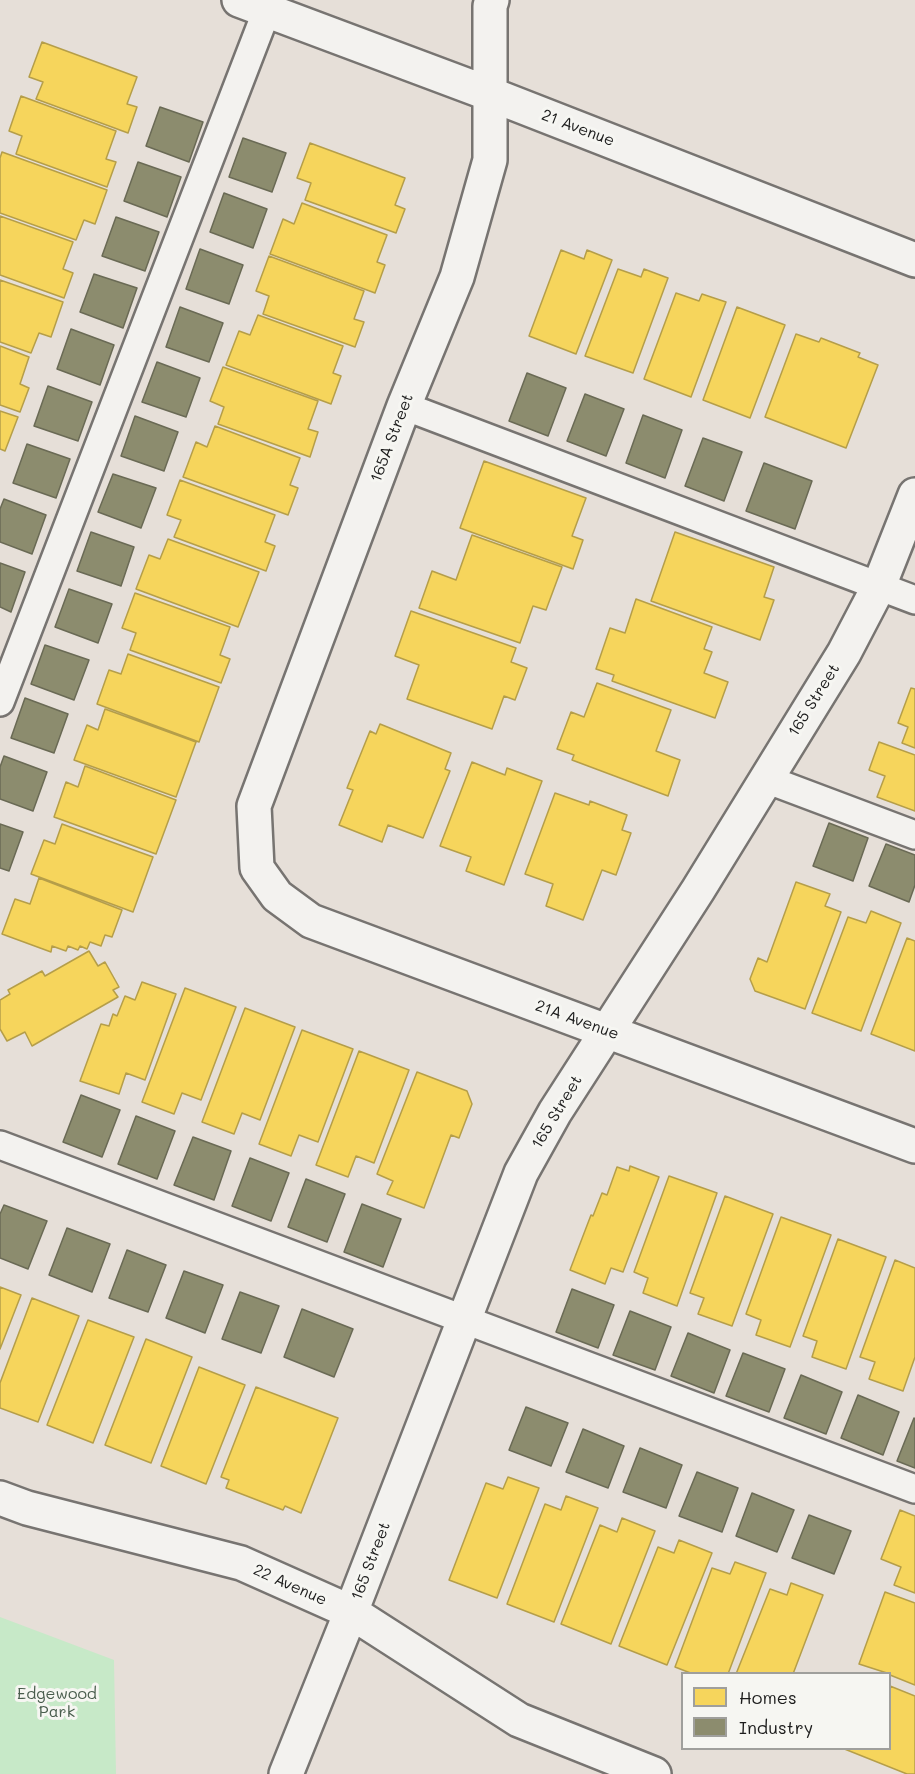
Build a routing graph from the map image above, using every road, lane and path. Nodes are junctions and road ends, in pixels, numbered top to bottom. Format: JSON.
{"nodes":[{"id":1,"x":492,"y":0,"type":"edge"},
{"id":2,"x":253,"y":5,"type":"edge"},
{"id":3,"x":490,"y":94,"type":"junction"},
{"id":4,"x":915,"y":260,"type":"edge"},
{"id":5,"x":404,"y":406,"type":"junction"},
{"id":6,"x":915,"y":495,"type":"edge"},
{"id":7,"x":879,"y":586,"type":"junction"},
{"id":8,"x":915,"y":600,"type":"edge"},
{"id":9,"x":0,"y":702,"type":"edge"},
{"id":10,"x":766,"y":779,"type":"junction"},
{"id":11,"x":915,"y":835,"type":"edge"},
{"id":12,"x":257,"y":868,"type":"joint"},
{"id":13,"x":607,"y":1031,"type":"junction"},
{"id":14,"x":0,"y":1145,"type":"edge"},
{"id":15,"x":915,"y":1146,"type":"edge"},
{"id":16,"x":463,"y":1320,"type":"junction"},
{"id":17,"x":915,"y":1489,"type":"edge"},
{"id":18,"x":0,"y":1498,"type":"edge"},
{"id":19,"x":351,"y":1612,"type":"junction"},
{"id":20,"x":286,"y":1774,"type":"edge"},
{"id":21,"x":654,"y":1774,"type":"edge"}],
"edges":[{"from":1,"to":3,"type":"street","name":"165A Street"},
{"from":2,"to":3,"type":"street","name":"21 Avenue"},
{"from":2,"to":9,"type":"lane"},
{"from":3,"to":4,"type":"street","name":"21 Avenue"},
{"from":3,"to":5,"type":"street","name":"165A Street"},
{"from":5,"to":7,"type":"lane"},
{"from":5,"to":12,"type":"street","name":"165A Street"},
{"from":6,"to":7,"type":"street","name":"165 Street"},
{"from":7,"to":8,"type":"lane"},
{"from":7,"to":10,"type":"street","name":"165 Street"},
{"from":10,"to":11,"type":"lane"},
{"from":10,"to":13,"type":"street","name":"165 Street"},
{"from":12,"to":13,"type":"street","name":"21A Avenue"},
{"from":13,"to":15,"type":"street","name":"21A Avenue"},
{"from":13,"to":16,"type":"street","name":"165 Street"},
{"from":14,"to":16,"type":"lane"},
{"from":16,"to":17,"type":"lane"},
{"from":16,"to":19,"type":"street","name":"165 Street"},
{"from":18,"to":19,"type":"street","name":"22 Avenue"},
{"from":19,"to":20,"type":"street","name":"165 Street"},
{"from":19,"to":21,"type":"street","name":"22 Avenue"}]}
